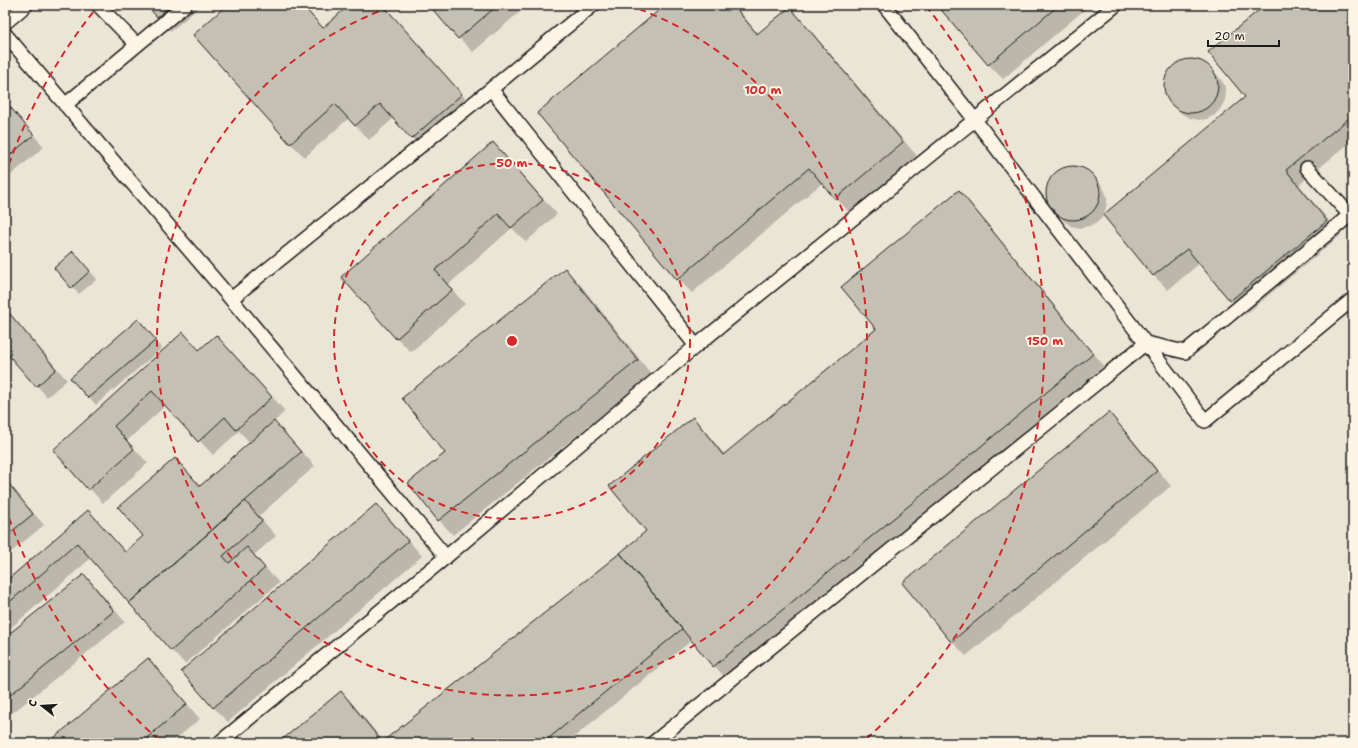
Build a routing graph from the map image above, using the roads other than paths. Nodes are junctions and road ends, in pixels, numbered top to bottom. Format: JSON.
{"nodes":[{"id":1,"x":26,"y":5,"type":"edge"},
{"id":2,"x":98,"y":5,"type":"edge"},
{"id":3,"x":185,"y":5,"type":"edge"},
{"id":4,"x":593,"y":5,"type":"edge"},
{"id":5,"x":884,"y":5,"type":"edge"},
{"id":6,"x":1116,"y":5,"type":"edge"},
{"id":7,"x":5,"y":23,"type":"edge"},
{"id":8,"x":5,"y":34,"type":"edge"},
{"id":9,"x":137,"y":45,"type":"junction"},
{"id":10,"x":491,"y":89,"type":"junction"},
{"id":11,"x":65,"y":105,"type":"junction"},
{"id":12,"x":975,"y":120,"type":"junction"},
{"id":13,"x":1307,"y":168,"type":"dead end"},
{"id":14,"x":231,"y":299,"type":"junction"},
{"id":15,"x":1353,"y":299,"type":"edge"},
{"id":16,"x":1146,"y":343,"type":"junction"},
{"id":17,"x":696,"y":346,"type":"junction"},
{"id":18,"x":446,"y":557,"type":"junction"},
{"id":19,"x":219,"y":743,"type":"edge"},
{"id":20,"x":654,"y":743,"type":"edge"}],
"edges":[{"from":1,"to":7,"type":"lane"},
{"from":2,"to":9,"type":"lane"},
{"from":3,"to":9,"type":"lane"},
{"from":4,"to":10,"type":"lane"},
{"from":5,"to":12,"type":"lane"},
{"from":6,"to":12,"type":"lane"},
{"from":8,"to":11,"type":"lane"},
{"from":9,"to":11,"type":"lane"},
{"from":10,"to":14,"type":"lane"},
{"from":10,"to":17,"type":"lane"},
{"from":11,"to":14,"type":"lane"},
{"from":12,"to":16,"type":"lane"},
{"from":12,"to":17,"type":"lane"},
{"from":13,"to":16,"type":"lane"},
{"from":14,"to":18,"type":"lane"},
{"from":15,"to":16,"type":"lane"},
{"from":16,"to":20,"type":"lane"},
{"from":17,"to":18,"type":"lane"},
{"from":18,"to":19,"type":"lane"}]}
